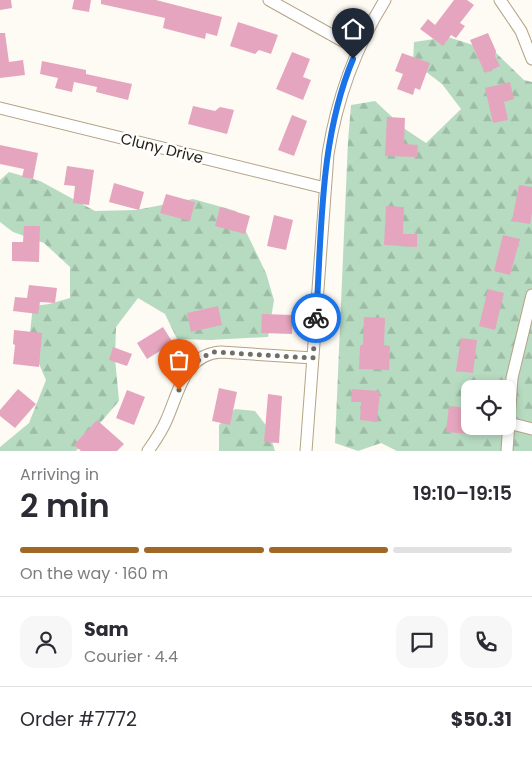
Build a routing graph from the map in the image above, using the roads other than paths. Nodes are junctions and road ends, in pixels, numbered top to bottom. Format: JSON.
{"nodes":[{"id":1,"x":269,"y":0,"type":"edge"},
{"id":2,"x":385,"y":0,"type":"edge"},
{"id":3,"x":500,"y":0,"type":"edge"},
{"id":4,"x":357,"y":49,"type":"junction"},
{"id":5,"x":531,"y":53,"type":"edge"},
{"id":6,"x":0,"y":108,"type":"edge"},
{"id":7,"x":325,"y":188,"type":"junction"},
{"id":8,"x":532,"y":295,"type":"edge"},
{"id":9,"x":313,"y":358,"type":"junction"},
{"id":10,"x":512,"y":380,"type":"edge"},
{"id":11,"x":516,"y":425,"type":"edge"},
{"id":12,"x":532,"y":428,"type":"edge"},
{"id":13,"x":508,"y":435,"type":"edge"},
{"id":14,"x":148,"y":451,"type":"edge"},
{"id":15,"x":306,"y":451,"type":"edge"},
{"id":16,"x":507,"y":451,"type":"edge"}],
"edges":[{"from":1,"to":4,"type":"street"},
{"from":2,"to":4,"type":"street"},
{"from":3,"to":5,"type":"street"},
{"from":4,"to":7,"type":"street"},
{"from":6,"to":7,"type":"street","name":"Cluny Drive"},
{"from":7,"to":9,"type":"street"},
{"from":8,"to":10,"type":"street"},
{"from":9,"to":14,"type":"street"},
{"from":9,"to":15,"type":"street"},
{"from":11,"to":12,"type":"street"},
{"from":13,"to":16,"type":"street"}]}
